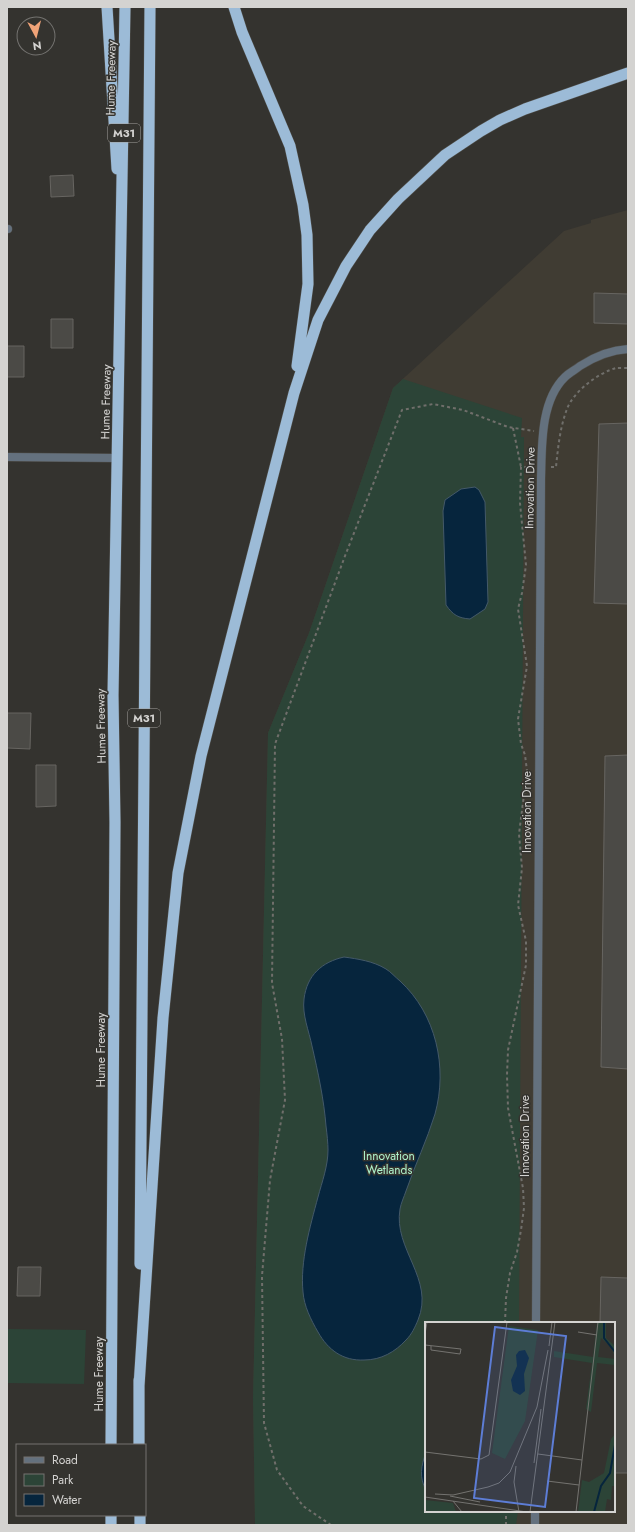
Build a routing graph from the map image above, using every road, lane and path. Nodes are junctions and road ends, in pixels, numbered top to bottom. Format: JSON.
{"nodes":[{"id":1,"x":107,"y":7,"type":"edge"},
{"id":2,"x":125,"y":7,"type":"edge"},
{"id":3,"x":150,"y":7,"type":"edge"},
{"id":4,"x":234,"y":7,"type":"edge"},
{"id":5,"x":628,"y":72,"type":"edge"},
{"id":6,"x":122,"y":219,"type":"junction"},
{"id":7,"x":628,"y":349,"type":"edge"},
{"id":8,"x":628,"y":368,"type":"edge"},
{"id":9,"x":294,"y":393,"type":"junction"},
{"id":10,"x":513,"y":428,"type":"junction"},
{"id":11,"x":543,"y":433,"type":"junction"},
{"id":12,"x":7,"y":457,"type":"edge"},
{"id":13,"x":117,"y":458,"type":"junction"},
{"id":14,"x":522,"y":467,"type":"junction"},
{"id":15,"x":536,"y":467,"type":"dead end"},
{"id":16,"x":550,"y":467,"type":"dead end"},
{"id":17,"x":505,"y":1322,"type":"edge"},
{"id":18,"x":536,"y":1322,"type":"edge"},
{"id":19,"x":139,"y":1386,"type":"junction"},
{"id":20,"x":111,"y":1444,"type":"edge"},
{"id":21,"x":139,"y":1444,"type":"edge"},
{"id":22,"x":506,"y":1512,"type":"edge"},
{"id":23,"x":535,"y":1512,"type":"edge"},
{"id":24,"x":331,"y":1525,"type":"edge"},
{"id":25,"x":506,"y":1525,"type":"edge"},
{"id":26,"x":535,"y":1525,"type":"edge"}],
"edges":[{"from":1,"to":6,"type":"highway"},
{"from":2,"to":6,"type":"highway","name":"Hume Freeway","number":"M31"},
{"from":3,"to":19,"type":"highway","number":"M31"},
{"from":4,"to":9,"type":"highway"},
{"from":5,"to":9,"type":"highway"},
{"from":6,"to":13,"type":"highway","name":"Hume Freeway","number":"M31"},
{"from":7,"to":11,"type":"street","name":"Innovation Drive"},
{"from":8,"to":16,"type":"path"},
{"from":9,"to":19,"type":"highway"},
{"from":10,"to":11,"type":"path"},
{"from":10,"to":14,"type":"path"},
{"from":10,"to":24,"type":"path"},
{"from":11,"to":18,"type":"street","name":"Innovation Drive"},
{"from":12,"to":13,"type":"street"},
{"from":13,"to":20,"type":"highway","name":"Hume Freeway","number":"M31"},
{"from":14,"to":15,"type":"path"},
{"from":14,"to":17,"type":"path"},
{"from":19,"to":21,"type":"highway","number":"M31"},
{"from":22,"to":25,"type":"path"},
{"from":23,"to":26,"type":"street"}]}
